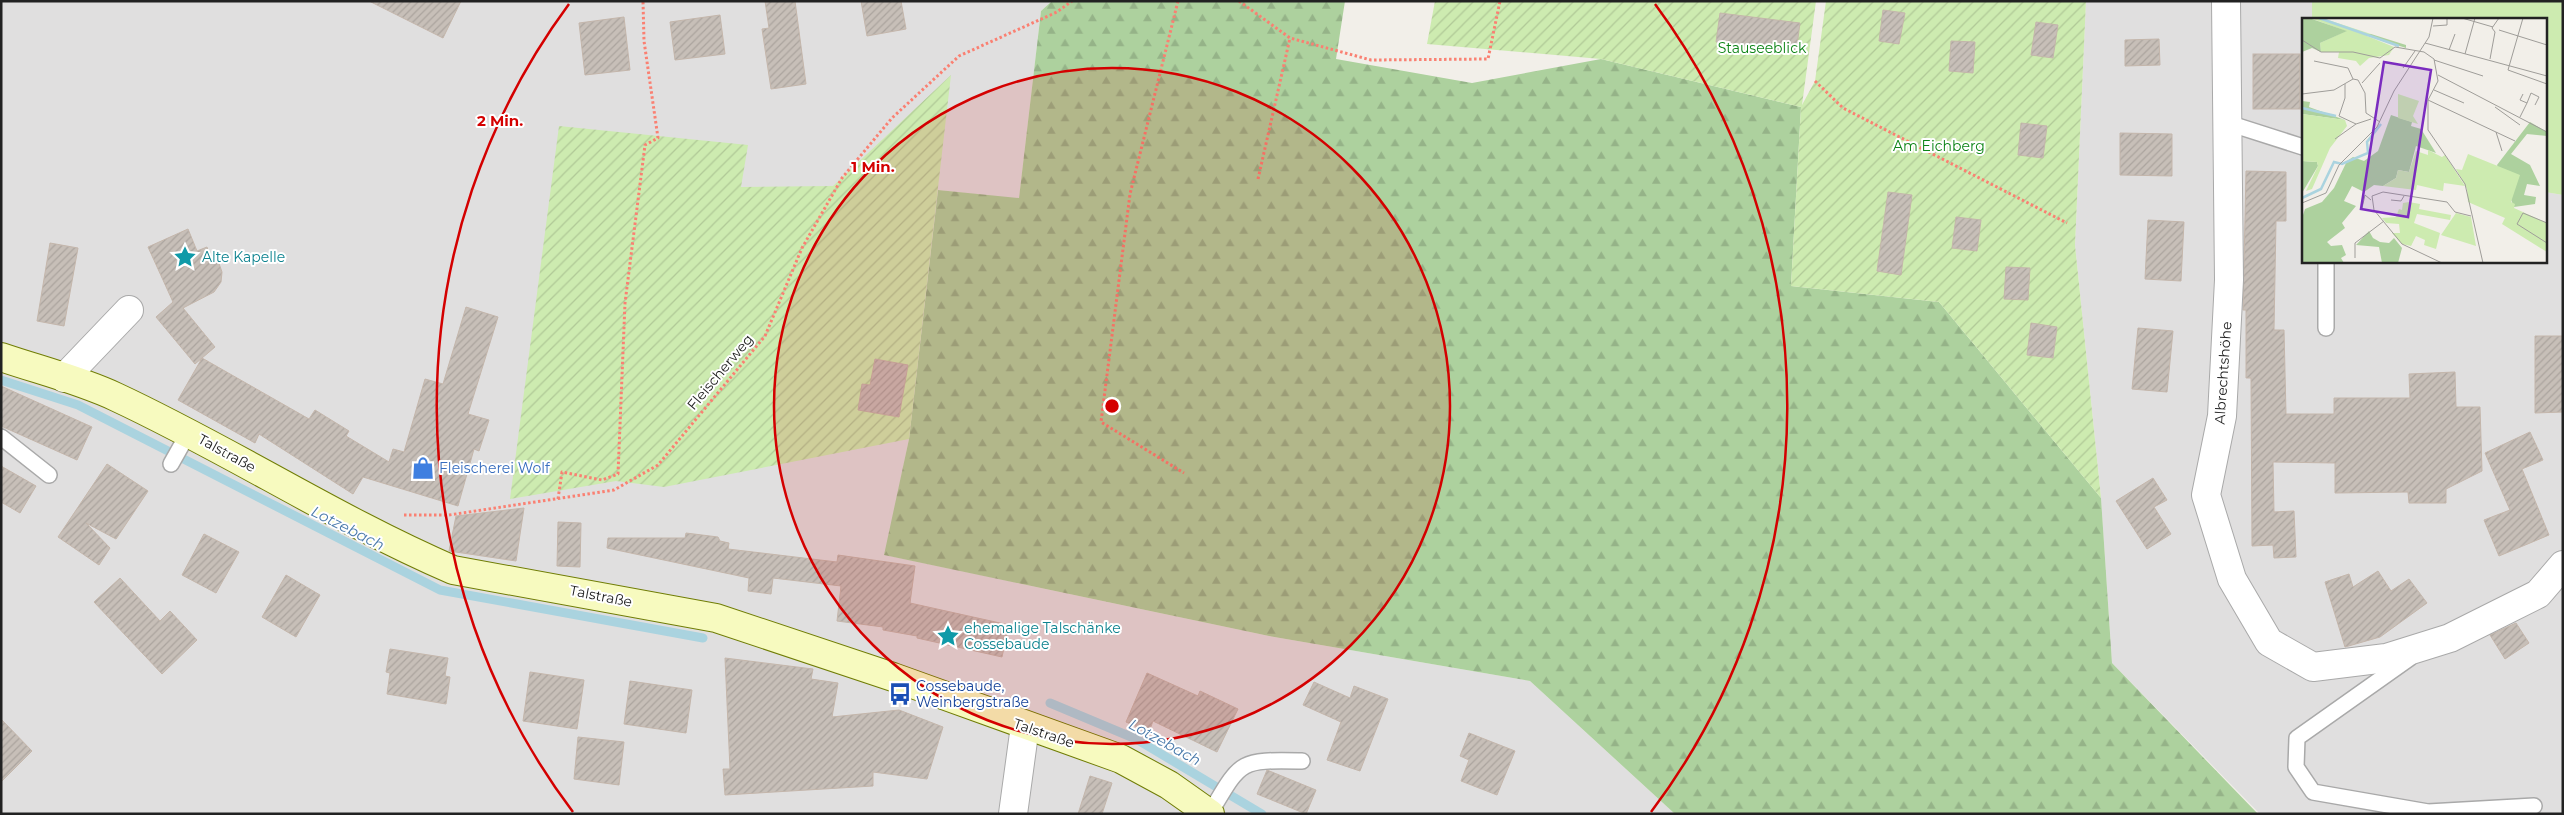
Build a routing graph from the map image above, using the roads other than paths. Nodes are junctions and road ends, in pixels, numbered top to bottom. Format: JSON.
{"nodes":[{"id":1,"x":2226,"y":1,"type":"edge"},
{"id":2,"x":2228,"y":123,"type":"junction"},
{"id":3,"x":2302,"y":147,"type":"edge"},
{"id":4,"x":2326,"y":262,"type":"edge"},
{"id":5,"x":129,"y":310,"type":"dead end"},
{"id":6,"x":2326,"y":328,"type":"dead end"},
{"id":7,"x":1,"y":357,"type":"edge"},
{"id":8,"x":64,"y":378,"type":"junction"},
{"id":9,"x":1,"y":437,"type":"edge"},
{"id":10,"x":184,"y":440,"type":"junction"},
{"id":11,"x":171,"y":464,"type":"dead end"},
{"id":12,"x":48,"y":475,"type":"dead end"},
{"id":13,"x":2563,"y":565,"type":"edge"},
{"id":14,"x":2428,"y":645,"type":"junction"},
{"id":15,"x":1025,"y":726,"type":"junction"},
{"id":16,"x":1302,"y":761,"type":"dead end"},
{"id":17,"x":2534,"y":806,"type":"dead end"},
{"id":18,"x":1211,"y":811,"type":"edge"},
{"id":19,"x":1013,"y":814,"type":"edge"}],
"edges":[{"from":1,"to":2,"type":"street","name":"Albrechtshöhe"},
{"from":2,"to":3,"type":"lane"},
{"from":2,"to":14,"type":"street","name":"Albrechtshöhe"},
{"from":4,"to":6,"type":"lane"},
{"from":5,"to":8,"type":"street"},
{"from":7,"to":8,"type":"street","name":"Talstraße"},
{"from":8,"to":10,"type":"street","name":"Talstraße"},
{"from":9,"to":12,"type":"lane"},
{"from":10,"to":11,"type":"lane"},
{"from":10,"to":15,"type":"street","name":"Talstraße"},
{"from":13,"to":14,"type":"street","name":"Albrechtshöhe"},
{"from":14,"to":17,"type":"lane"},
{"from":15,"to":18,"type":"street","name":"Talstraße"},
{"from":15,"to":19,"type":"street"},
{"from":16,"to":18,"type":"lane"}]}
